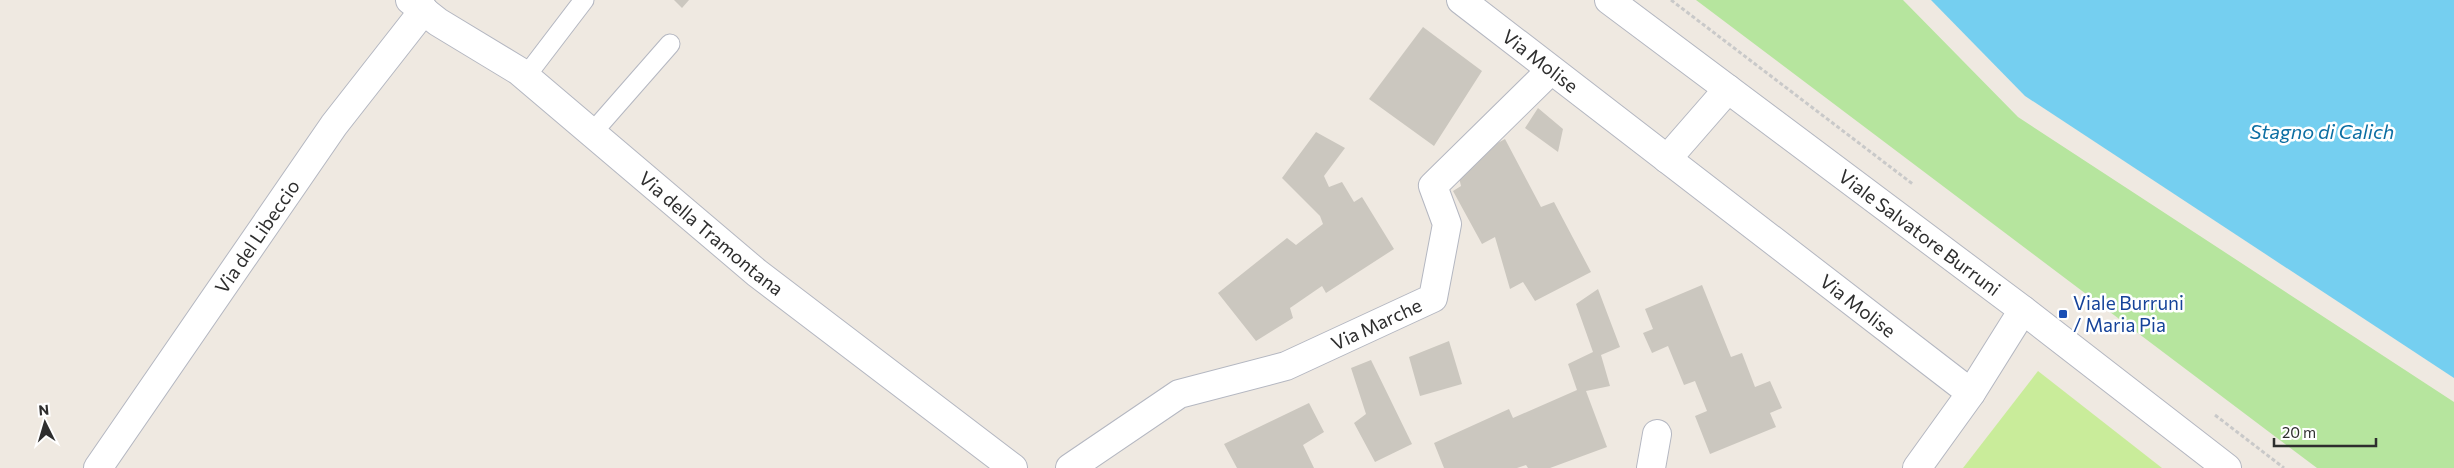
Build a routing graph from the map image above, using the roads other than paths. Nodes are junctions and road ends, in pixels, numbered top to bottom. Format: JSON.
{"nodes":[{"id":1,"x":584,"y":0,"type":"edge"},
{"id":2,"x":1461,"y":0,"type":"edge"},
{"id":3,"x":1609,"y":0,"type":"edge"},
{"id":4,"x":417,"y":5,"type":"edge"},
{"id":5,"x":670,"y":44,"type":"dead end"},
{"id":6,"x":1551,"y":70,"type":"junction"},
{"id":7,"x":526,"y":76,"type":"junction"},
{"id":8,"x":1728,"y":89,"type":"junction"},
{"id":9,"x":592,"y":133,"type":"junction"},
{"id":10,"x":1667,"y":159,"type":"junction"},
{"id":11,"x":2023,"y":310,"type":"junction"},
{"id":12,"x":1971,"y":393,"type":"junction"},
{"id":13,"x":1657,"y":434,"type":"dead end"},
{"id":14,"x":98,"y":468,"type":"edge"},
{"id":15,"x":1013,"y":468,"type":"edge"},
{"id":16,"x":1070,"y":468,"type":"edge"},
{"id":17,"x":1651,"y":468,"type":"edge"},
{"id":18,"x":1917,"y":468,"type":"edge"},
{"id":19,"x":2227,"y":468,"type":"edge"}],
"edges":[{"from":1,"to":7,"type":"lane"},
{"from":2,"to":6,"type":"street","name":"Via Molise"},
{"from":3,"to":8,"type":"street","name":"Viale Salvatore Burruni"},
{"from":4,"to":7,"type":"street","name":"Via della Tramontana"},
{"from":4,"to":14,"type":"street","name":"Via del Libeccio"},
{"from":5,"to":9,"type":"lane"},
{"from":6,"to":10,"type":"street","name":"Via Molise"},
{"from":6,"to":16,"type":"street","name":"Via Marche"},
{"from":7,"to":9,"type":"street","name":"Via della Tramontana"},
{"from":8,"to":10,"type":"street"},
{"from":8,"to":11,"type":"street","name":"Viale Salvatore Burruni"},
{"from":9,"to":15,"type":"street","name":"Via della Tramontana"},
{"from":10,"to":12,"type":"street","name":"Via Molise"},
{"from":11,"to":12,"type":"street"},
{"from":11,"to":19,"type":"street","name":"Viale Salvatore Burruni"},
{"from":12,"to":18,"type":"street"},
{"from":13,"to":17,"type":"street"}]}
